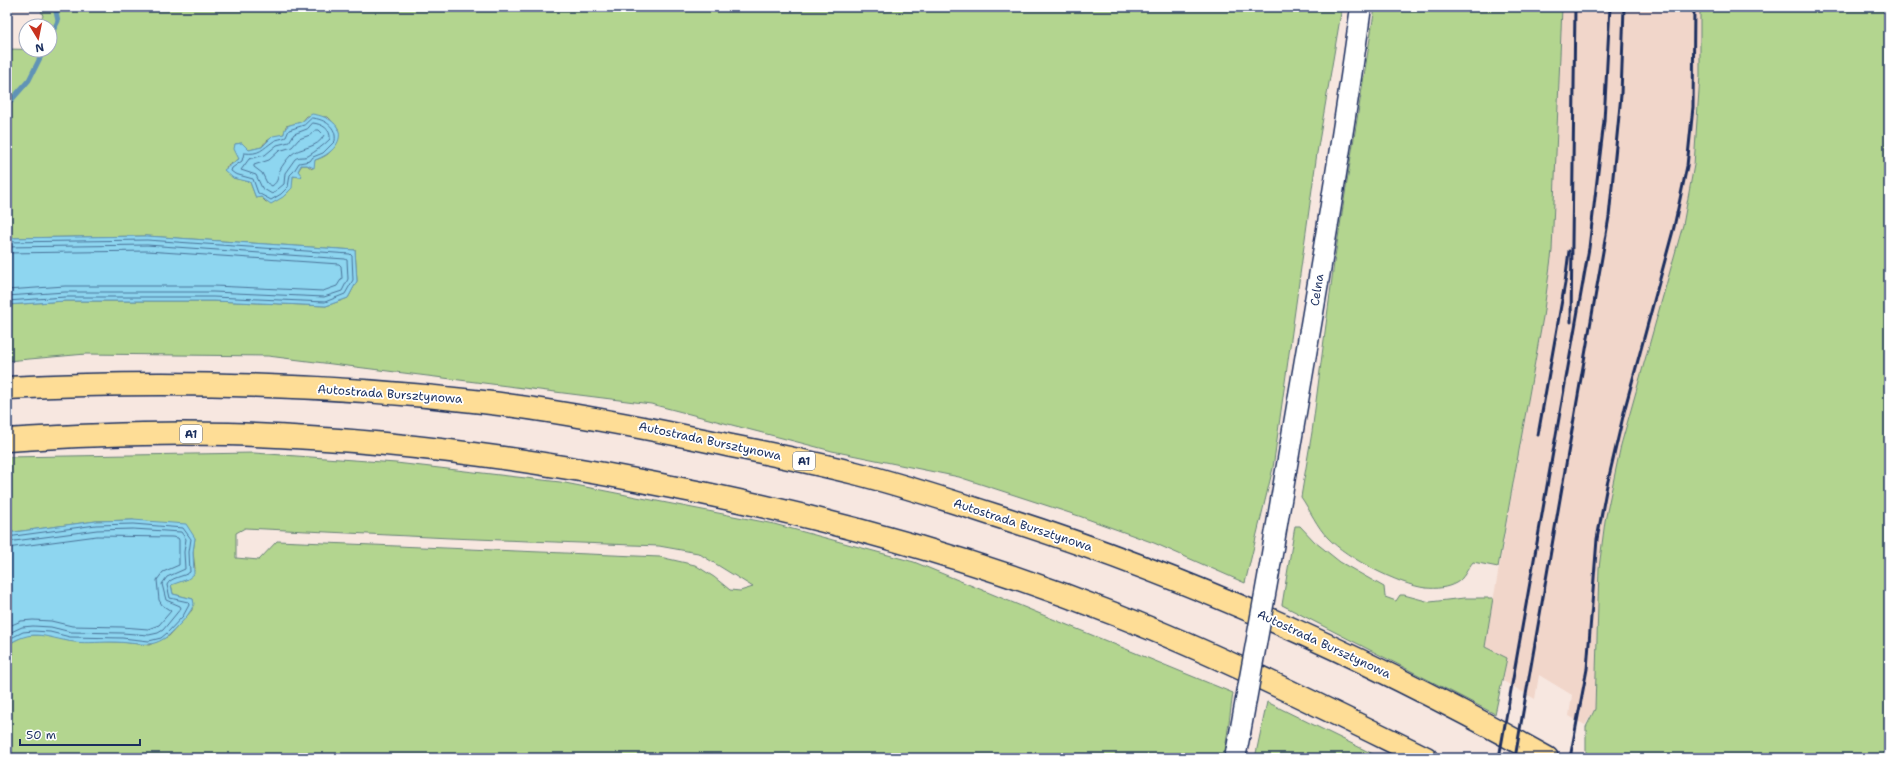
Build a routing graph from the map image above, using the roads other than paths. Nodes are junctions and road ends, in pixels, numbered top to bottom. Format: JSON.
{"nodes":[{"id":1,"x":1361,"y":7,"type":"edge"},
{"id":2,"x":7,"y":388,"type":"edge"},
{"id":3,"x":7,"y":440,"type":"edge"},
{"id":4,"x":1236,"y":758,"type":"edge"},
{"id":5,"x":1426,"y":758,"type":"edge"},
{"id":6,"x":1547,"y":758,"type":"edge"}],
"edges":[{"from":1,"to":4,"type":"street","name":"Celna","bridge":true},
{"from":2,"to":6,"type":"highway","name":"Autostrada Bursztynowa","number":"A1"},
{"from":3,"to":5,"type":"highway","number":"A1"}]}
